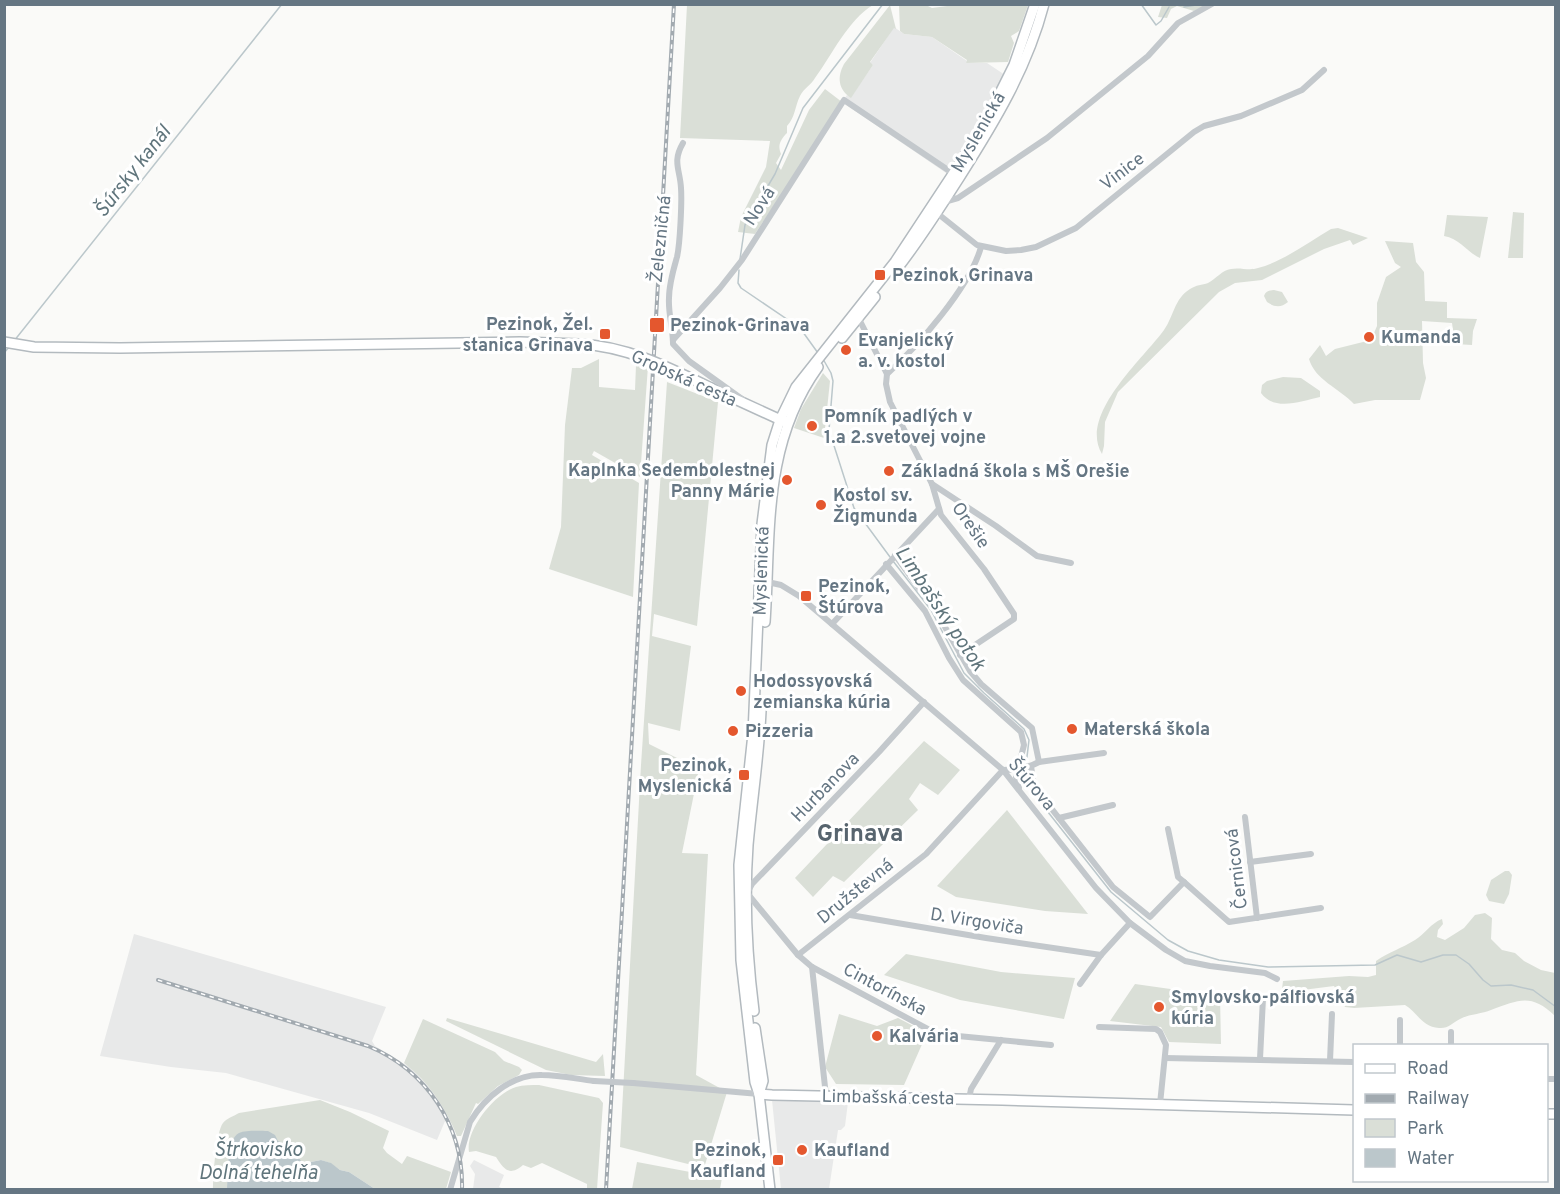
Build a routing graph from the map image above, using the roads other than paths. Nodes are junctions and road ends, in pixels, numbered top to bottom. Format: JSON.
{"nodes":[{"id":1,"x":1035,"y":4,"type":"edge"},
{"id":2,"x":1044,"y":4,"type":"edge"},
{"id":3,"x":1212,"y":4,"type":"edge"},
{"id":4,"x":1323,"y":70,"type":"dead end"},
{"id":5,"x":1010,"y":85,"type":"junction"},
{"id":6,"x":683,"y":143,"type":"dead end"},
{"id":7,"x":956,"y":175,"type":"junction"},
{"id":8,"x":943,"y":190,"type":"junction"},
{"id":9,"x":944,"y":202,"type":"junction"},
{"id":10,"x":937,"y":213,"type":"junction"},
{"id":11,"x":981,"y":247,"type":"junction"},
{"id":12,"x":859,"y":319,"type":"junction"},
{"id":13,"x":673,"y":340,"type":"junction"},
{"id":14,"x":4,"y":342,"type":"edge"},
{"id":15,"x":822,"y":358,"type":"junction"},
{"id":16,"x":887,"y":374,"type":"junction"},
{"id":17,"x":752,"y":408,"type":"junction"},
{"id":18,"x":784,"y":421,"type":"junction"},
{"id":19,"x":932,"y":484,"type":"junction"},
{"id":20,"x":939,"y":509,"type":"junction"},
{"id":21,"x":895,"y":555,"type":"junction"},
{"id":22,"x":1071,"y":562,"type":"dead end"},
{"id":23,"x":887,"y":563,"type":"junction"},
{"id":24,"x":763,"y":581,"type":"junction"},
{"id":25,"x":832,"y":624,"type":"junction"},
{"id":26,"x":960,"y":656,"type":"junction"},
{"id":27,"x":924,"y":702,"type":"junction"},
{"id":28,"x":1104,"y":753,"type":"dead end"},
{"id":29,"x":1039,"y":762,"type":"junction"},
{"id":30,"x":1032,"y":766,"type":"junction"},
{"id":31,"x":1018,"y":768,"type":"junction"},
{"id":32,"x":1003,"y":770,"type":"junction"},
{"id":33,"x":1020,"y":791,"type":"junction"},
{"id":34,"x":1113,"y":805,"type":"dead end"},
{"id":35,"x":1245,"y":817,"type":"dead end"},
{"id":36,"x":1059,"y":818,"type":"junction"},
{"id":37,"x":1168,"y":829,"type":"dead end"},
{"id":38,"x":1311,"y":854,"type":"dead end"},
{"id":39,"x":1250,"y":862,"type":"junction"},
{"id":40,"x":1184,"y":882,"type":"junction"},
{"id":41,"x":747,"y":892,"type":"junction"},
{"id":42,"x":1321,"y":908,"type":"dead end"},
{"id":43,"x":850,"y":915,"type":"junction"},
{"id":44,"x":1257,"y":918,"type":"junction"},
{"id":45,"x":1130,"y":923,"type":"junction"},
{"id":46,"x":798,"y":955,"type":"junction"},
{"id":47,"x":1101,"y":955,"type":"junction"},
{"id":48,"x":813,"y":967,"type":"junction"},
{"id":49,"x":1278,"y":980,"type":"dead end"},
{"id":50,"x":1080,"y":984,"type":"dead end"},
{"id":51,"x":1263,"y":998,"type":"dead end"},
{"id":52,"x":1332,"y":1014,"type":"dead end"},
{"id":53,"x":1400,"y":1020,"type":"dead end"},
{"id":54,"x":1099,"y":1027,"type":"dead end"},
{"id":55,"x":1451,"y":1032,"type":"dead end"},
{"id":56,"x":1001,"y":1040,"type":"junction"},
{"id":57,"x":1400,"y":1044,"type":"edge"},
{"id":58,"x":1450,"y":1044,"type":"edge"},
{"id":59,"x":1051,"y":1045,"type":"dead end"},
{"id":60,"x":1165,"y":1058,"type":"junction"},
{"id":61,"x":1260,"y":1059,"type":"junction"},
{"id":62,"x":1330,"y":1061,"type":"junction"},
{"id":63,"x":1353,"y":1062,"type":"edge"},
{"id":64,"x":759,"y":1094,"type":"junction"},
{"id":65,"x":826,"y":1096,"type":"junction"},
{"id":66,"x":969,"y":1099,"type":"junction"},
{"id":67,"x":1160,"y":1104,"type":"junction"},
{"id":68,"x":1353,"y":1110,"type":"edge"},
{"id":69,"x":450,"y":1190,"type":"edge"},
{"id":70,"x":770,"y":1190,"type":"edge"}],
"edges":[{"from":1,"to":5,"type":"main road"},
{"from":2,"to":5,"type":"main road"},
{"from":3,"to":9,"type":"street","name":"Myslenická"},
{"from":4,"to":11,"type":"street","name":"Vinice"},
{"from":5,"to":7,"type":"main road","name":"Myslenická"},
{"from":6,"to":13,"type":"street","name":"Železničná"},
{"from":7,"to":8,"type":"main road","name":"Myslenická"},
{"from":7,"to":9,"type":"main road","name":"Myslenická"},
{"from":7,"to":13,"type":"street","name":"Nová"},
{"from":8,"to":9,"type":"main road"},
{"from":8,"to":15,"type":"main road","name":"Myslenická"},
{"from":9,"to":10,"type":"main road","name":"Myslenická"},
{"from":10,"to":11,"type":"street"},
{"from":10,"to":12,"type":"main road","name":"Myslenická"},
{"from":11,"to":16,"type":"street"},
{"from":12,"to":15,"type":"main road","name":"Myslenická"},
{"from":12,"to":16,"type":"street","name":"Orešie"},
{"from":13,"to":17,"type":"street"},
{"from":14,"to":17,"type":"main road","name":"Grobská cesta","bridge":true},
{"from":15,"to":18,"type":"main road","name":"Myslenická"},
{"from":16,"to":19,"type":"street","name":"Orešie"},
{"from":17,"to":18,"type":"main road","name":"Grobská cesta"},
{"from":18,"to":24,"type":"main road","name":"Myslenická"},
{"from":19,"to":20,"type":"street","name":"Orešie"},
{"from":19,"to":22,"type":"street"},
{"from":20,"to":21,"type":"street"},
{"from":20,"to":26,"type":"street","name":"Orešie"},
{"from":21,"to":23,"type":"street"},
{"from":21,"to":26,"type":"street"},
{"from":23,"to":25,"type":"street"},
{"from":23,"to":31,"type":"street"},
{"from":24,"to":25,"type":"street","name":"Štúrova"},
{"from":24,"to":41,"type":"main road","name":"Myslenická"},
{"from":24,"to":64,"type":"main road","name":"Myslenická"},
{"from":25,"to":27,"type":"street","name":"Štúrova"},
{"from":26,"to":29,"type":"street"},
{"from":27,"to":32,"type":"street","name":"Štúrova"},
{"from":27,"to":41,"type":"street","name":"Hurbanova"},
{"from":28,"to":29,"type":"street"},
{"from":29,"to":30,"type":"street"},
{"from":30,"to":31,"type":"street"},
{"from":30,"to":36,"type":"street"},
{"from":31,"to":32,"type":"street"},
{"from":31,"to":33,"type":"street"},
{"from":32,"to":33,"type":"street","name":"Štúrova"},
{"from":32,"to":43,"type":"street","name":"Družstevná"},
{"from":33,"to":45,"type":"street","name":"Štúrova"},
{"from":34,"to":36,"type":"street"},
{"from":35,"to":39,"type":"street","name":"Černicová"},
{"from":36,"to":40,"type":"street"},
{"from":37,"to":40,"type":"street"},
{"from":38,"to":39,"type":"street"},
{"from":39,"to":44,"type":"street","name":"Černicová"},
{"from":40,"to":44,"type":"street"},
{"from":41,"to":46,"type":"street","name":"Cintorínska"},
{"from":41,"to":64,"type":"main road","name":"Myslenická"},
{"from":42,"to":44,"type":"street"},
{"from":43,"to":46,"type":"street","name":"Družstevná"},
{"from":43,"to":47,"type":"street","name":"D. Virgoviča"},
{"from":45,"to":47,"type":"street"},
{"from":45,"to":49,"type":"street","name":"Štúrova"},
{"from":46,"to":48,"type":"street","name":"Cintorínska"},
{"from":47,"to":50,"type":"street"},
{"from":48,"to":56,"type":"street","name":"Cintorínska"},
{"from":48,"to":65,"type":"street","name":"Cintorínska"},
{"from":51,"to":61,"type":"street"},
{"from":52,"to":62,"type":"street"},
{"from":53,"to":57,"type":"street"},
{"from":54,"to":60,"type":"street"},
{"from":55,"to":58,"type":"street"},
{"from":56,"to":59,"type":"street","name":"Cintorínska"},
{"from":56,"to":66,"type":"street"},
{"from":60,"to":61,"type":"street"},
{"from":60,"to":67,"type":"street"},
{"from":61,"to":62,"type":"street"},
{"from":62,"to":63,"type":"street"},
{"from":64,"to":65,"type":"main road","name":"Limbašská cesta"},
{"from":64,"to":69,"type":"street","bridge":true},
{"from":64,"to":70,"type":"main road","name":"Myslenická"},
{"from":65,"to":66,"type":"main road","name":"Limbašská cesta"},
{"from":66,"to":67,"type":"main road","name":"Limbašská cesta"},
{"from":67,"to":68,"type":"main road","name":"Limbašská cesta"}]}
